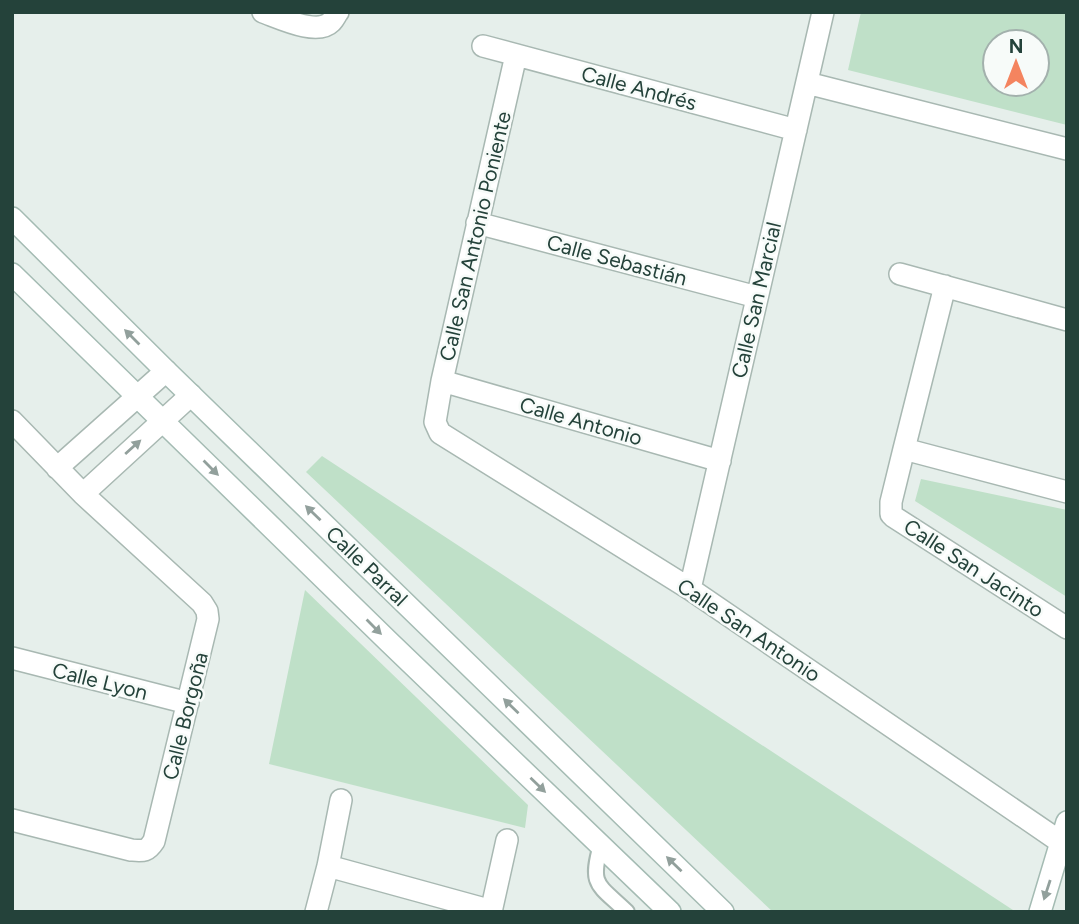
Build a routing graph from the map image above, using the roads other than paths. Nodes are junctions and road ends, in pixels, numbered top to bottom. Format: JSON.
{"nodes":[{"id":1,"x":263,"y":12,"type":"edge"},
{"id":2,"x":338,"y":12,"type":"edge"},
{"id":3,"x":823,"y":12,"type":"edge"},
{"id":4,"x":483,"y":46,"type":"dead end"},
{"id":5,"x":516,"y":55,"type":"junction"},
{"id":6,"x":807,"y":83,"type":"junction"},
{"id":7,"x":796,"y":130,"type":"junction"},
{"id":8,"x":1067,"y":149,"type":"edge"},
{"id":9,"x":12,"y":218,"type":"edge"},
{"id":10,"x":477,"y":223,"type":"junction"},
{"id":11,"x":12,"y":274,"type":"edge"},
{"id":12,"x":900,"y":274,"type":"dead end"},
{"id":13,"x":945,"y":286,"type":"junction"},
{"id":14,"x":757,"y":297,"type":"junction"},
{"id":15,"x":1067,"y":320,"type":"edge"},
{"id":16,"x":166,"y":371,"type":"junction"},
{"id":17,"x":442,"y":381,"type":"junction"},
{"id":18,"x":191,"y":395,"type":"junction"},
{"id":19,"x":138,"y":397,"type":"junction"},
{"id":20,"x":436,"y":417,"type":"joint"},
{"id":21,"x":163,"y":420,"type":"junction"},
{"id":22,"x":12,"y":421,"type":"edge"},
{"id":23,"x":904,"y":449,"type":"junction"},
{"id":24,"x":719,"y":461,"type":"junction"},
{"id":25,"x":57,"y":468,"type":"junction"},
{"id":26,"x":1067,"y":492,"type":"edge"},
{"id":27,"x":83,"y":494,"type":"junction"},
{"id":28,"x":690,"y":589,"type":"junction"},
{"id":29,"x":1067,"y":628,"type":"edge"},
{"id":30,"x":12,"y":658,"type":"edge"},
{"id":31,"x":188,"y":703,"type":"junction"},
{"id":32,"x":341,"y":800,"type":"dead end"},
{"id":33,"x":12,"y":820,"type":"edge"},
{"id":34,"x":1067,"y":822,"type":"edge"},
{"id":35,"x":507,"y":840,"type":"dead end"},
{"id":36,"x":1064,"y":844,"type":"edge"},
{"id":37,"x":601,"y":845,"type":"junction"},
{"id":38,"x":328,"y":866,"type":"junction"},
{"id":39,"x":316,"y":912,"type":"edge"},
{"id":40,"x":491,"y":912,"type":"edge"},
{"id":41,"x":627,"y":912,"type":"edge"},
{"id":42,"x":670,"y":912,"type":"edge"},
{"id":43,"x":723,"y":912,"type":"edge"},
{"id":44,"x":1040,"y":912,"type":"edge"}],
"edges":[{"from":1,"to":2,"type":"street"},
{"from":3,"to":6,"type":"street","name":"Calle San Marcial"},
{"from":4,"to":5,"type":"street","name":"Calle Andrés"},
{"from":5,"to":7,"type":"street","name":"Calle Andrés"},
{"from":5,"to":10,"type":"street","name":"Calle San Antonio Poniente"},
{"from":6,"to":7,"type":"street","name":"Calle San Marcial"},
{"from":6,"to":8,"type":"street"},
{"from":7,"to":14,"type":"street","name":"Calle San Marcial"},
{"from":16,"to":9,"type":"street","name":"Calle Parral","one_way":true},
{"from":10,"to":14,"type":"street","name":"Calle Sebastián"},
{"from":10,"to":17,"type":"street","name":"Calle San Antonio Poniente"},
{"from":11,"to":19,"type":"street","name":"Calle Parral"},
{"from":12,"to":13,"type":"street"},
{"from":13,"to":15,"type":"street"},
{"from":13,"to":23,"type":"street"},
{"from":14,"to":24,"type":"street","name":"Calle San Marcial"},
{"from":16,"to":18,"type":"street","name":"Calle Parral"},
{"from":16,"to":19,"type":"street"},
{"from":17,"to":20,"type":"street","name":"Calle San Antonio Poniente"},
{"from":17,"to":24,"type":"street","name":"Calle Antonio"},
{"from":18,"to":21,"type":"street"},
{"from":43,"to":18,"type":"street","name":"Calle Parral","one_way":true},
{"from":19,"to":21,"type":"street","name":"Calle Parral"},
{"from":19,"to":25,"type":"street"},
{"from":20,"to":28,"type":"street","name":"Calle San Antonio"},
{"from":27,"to":21,"type":"street","one_way":true},
{"from":21,"to":37,"type":"street","name":"Calle Parral","one_way":true},
{"from":22,"to":25,"type":"street","name":"Calle Borgoña"},
{"from":23,"to":26,"type":"street"},
{"from":23,"to":29,"type":"street","name":"Calle San Jacinto"},
{"from":24,"to":28,"type":"street","name":"Calle San Marcial"},
{"from":25,"to":27,"type":"street","name":"Calle Borgoña"},
{"from":27,"to":31,"type":"street","name":"Calle Borgoña"},
{"from":28,"to":36,"type":"street","name":"Calle San Antonio"},
{"from":30,"to":31,"type":"street","name":"Calle Lyon"},
{"from":31,"to":33,"type":"street","name":"Calle Borgoña"},
{"from":32,"to":38,"type":"street"},
{"from":34,"to":36,"type":"street"},
{"from":35,"to":40,"type":"street"},
{"from":36,"to":44,"type":"street","one_way":true},
{"from":37,"to":41,"type":"lane"},
{"from":37,"to":42,"type":"street","name":"Calle Parral"},
{"from":38,"to":39,"type":"street"},
{"from":38,"to":40,"type":"street"}]}
